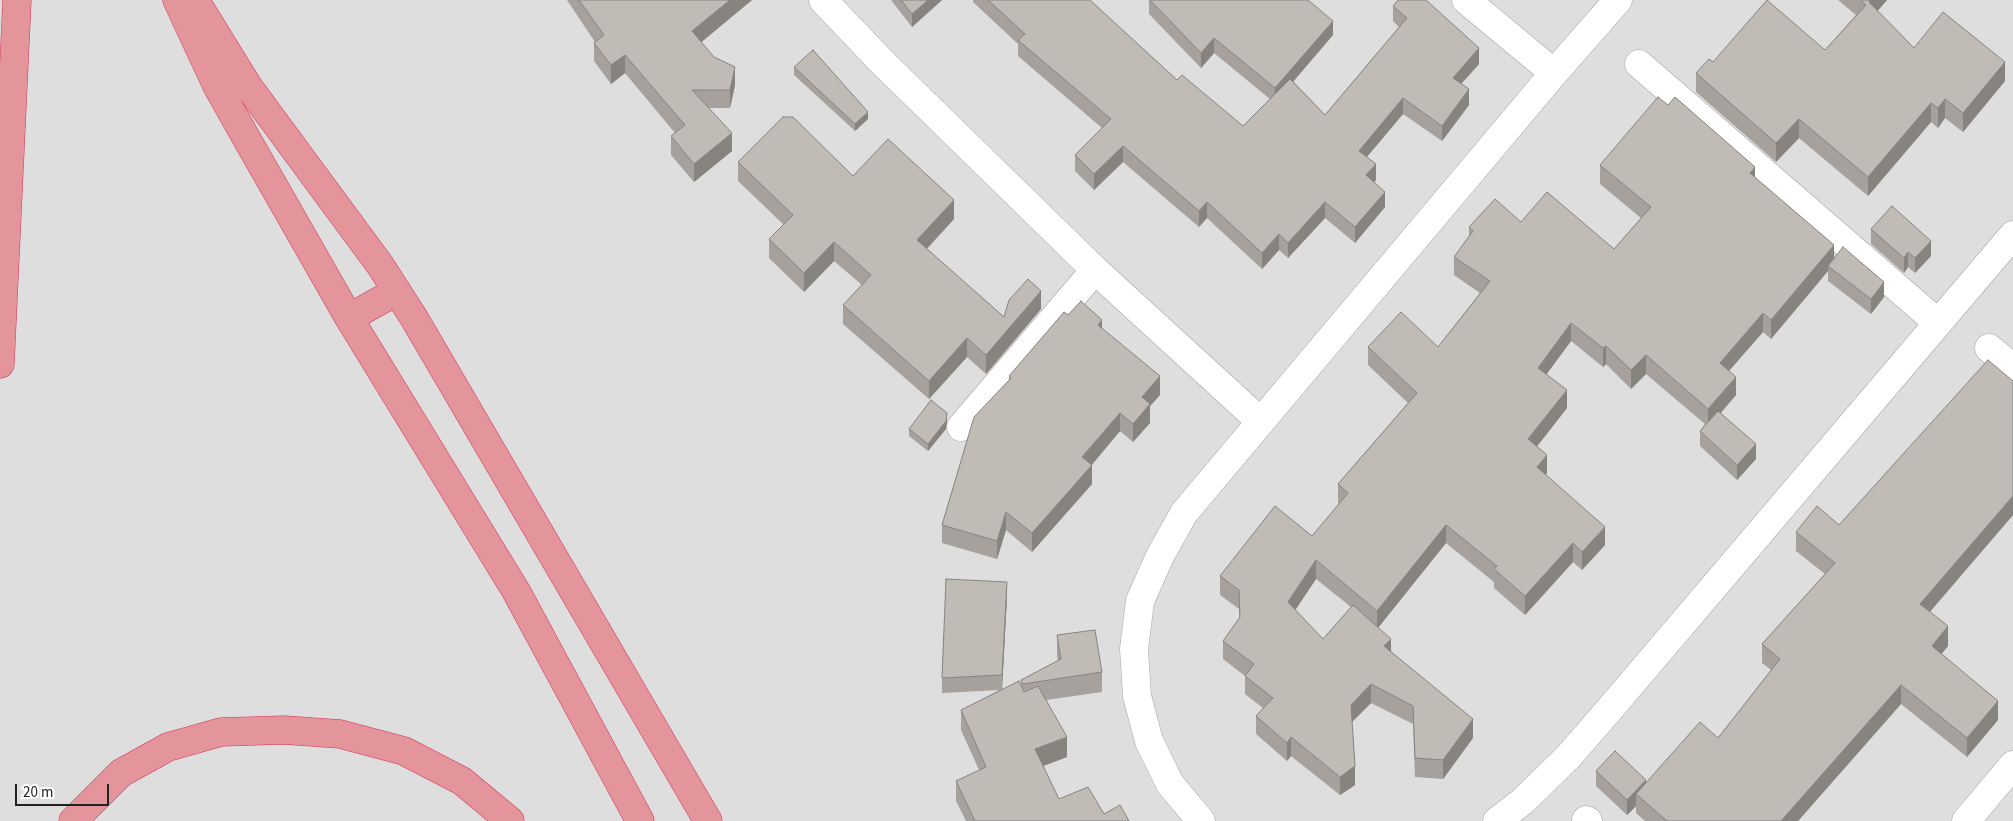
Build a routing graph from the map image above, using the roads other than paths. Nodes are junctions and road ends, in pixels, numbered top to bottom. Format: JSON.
{"nodes":[{"id":1,"x":16,"y":0,"type":"edge"},
{"id":2,"x":177,"y":0,"type":"edge"},
{"id":3,"x":195,"y":0,"type":"edge"},
{"id":4,"x":823,"y":0,"type":"edge"},
{"id":5,"x":1466,"y":0,"type":"edge"},
{"id":6,"x":1618,"y":0,"type":"edge"},
{"id":7,"x":1640,"y":64,"type":"dead end"},
{"id":8,"x":1554,"y":72,"type":"junction"},
{"id":9,"x":2013,"y":235,"type":"edge"},
{"id":10,"x":1095,"y":270,"type":"junction"},
{"id":11,"x":397,"y":291,"type":"junction"},
{"id":12,"x":349,"y":318,"type":"junction"},
{"id":13,"x":1938,"y":323,"type":"junction"},
{"id":14,"x":1989,"y":348,"type":"dead end"},
{"id":15,"x":0,"y":364,"type":"edge"},
{"id":16,"x":2013,"y":368,"type":"edge"},
{"id":17,"x":1260,"y":421,"type":"junction"},
{"id":18,"x":961,"y":428,"type":"dead end"},
{"id":19,"x":2013,"y":765,"type":"edge"},
{"id":20,"x":73,"y":821,"type":"edge"},
{"id":21,"x":510,"y":821,"type":"edge"},
{"id":22,"x":640,"y":821,"type":"edge"},
{"id":23,"x":708,"y":821,"type":"edge"},
{"id":24,"x":1202,"y":821,"type":"edge"},
{"id":25,"x":1497,"y":821,"type":"edge"},
{"id":26,"x":1966,"y":821,"type":"edge"}],
"edges":[{"from":1,"to":15,"type":"highway"},
{"from":2,"to":12,"type":"highway"},
{"from":3,"to":11,"type":"highway"},
{"from":4,"to":10,"type":"street"},
{"from":5,"to":8,"type":"street"},
{"from":6,"to":8,"type":"street"},
{"from":7,"to":13,"type":"street"},
{"from":8,"to":17,"type":"street"},
{"from":9,"to":13,"type":"street"},
{"from":10,"to":17,"type":"street"},
{"from":10,"to":18,"type":"street"},
{"from":11,"to":12,"type":"highway"},
{"from":11,"to":23,"type":"highway"},
{"from":12,"to":22,"type":"highway"},
{"from":13,"to":25,"type":"street"},
{"from":14,"to":16,"type":"street"},
{"from":17,"to":24,"type":"street"},
{"from":19,"to":26,"type":"street"},
{"from":20,"to":21,"type":"highway"}]}
